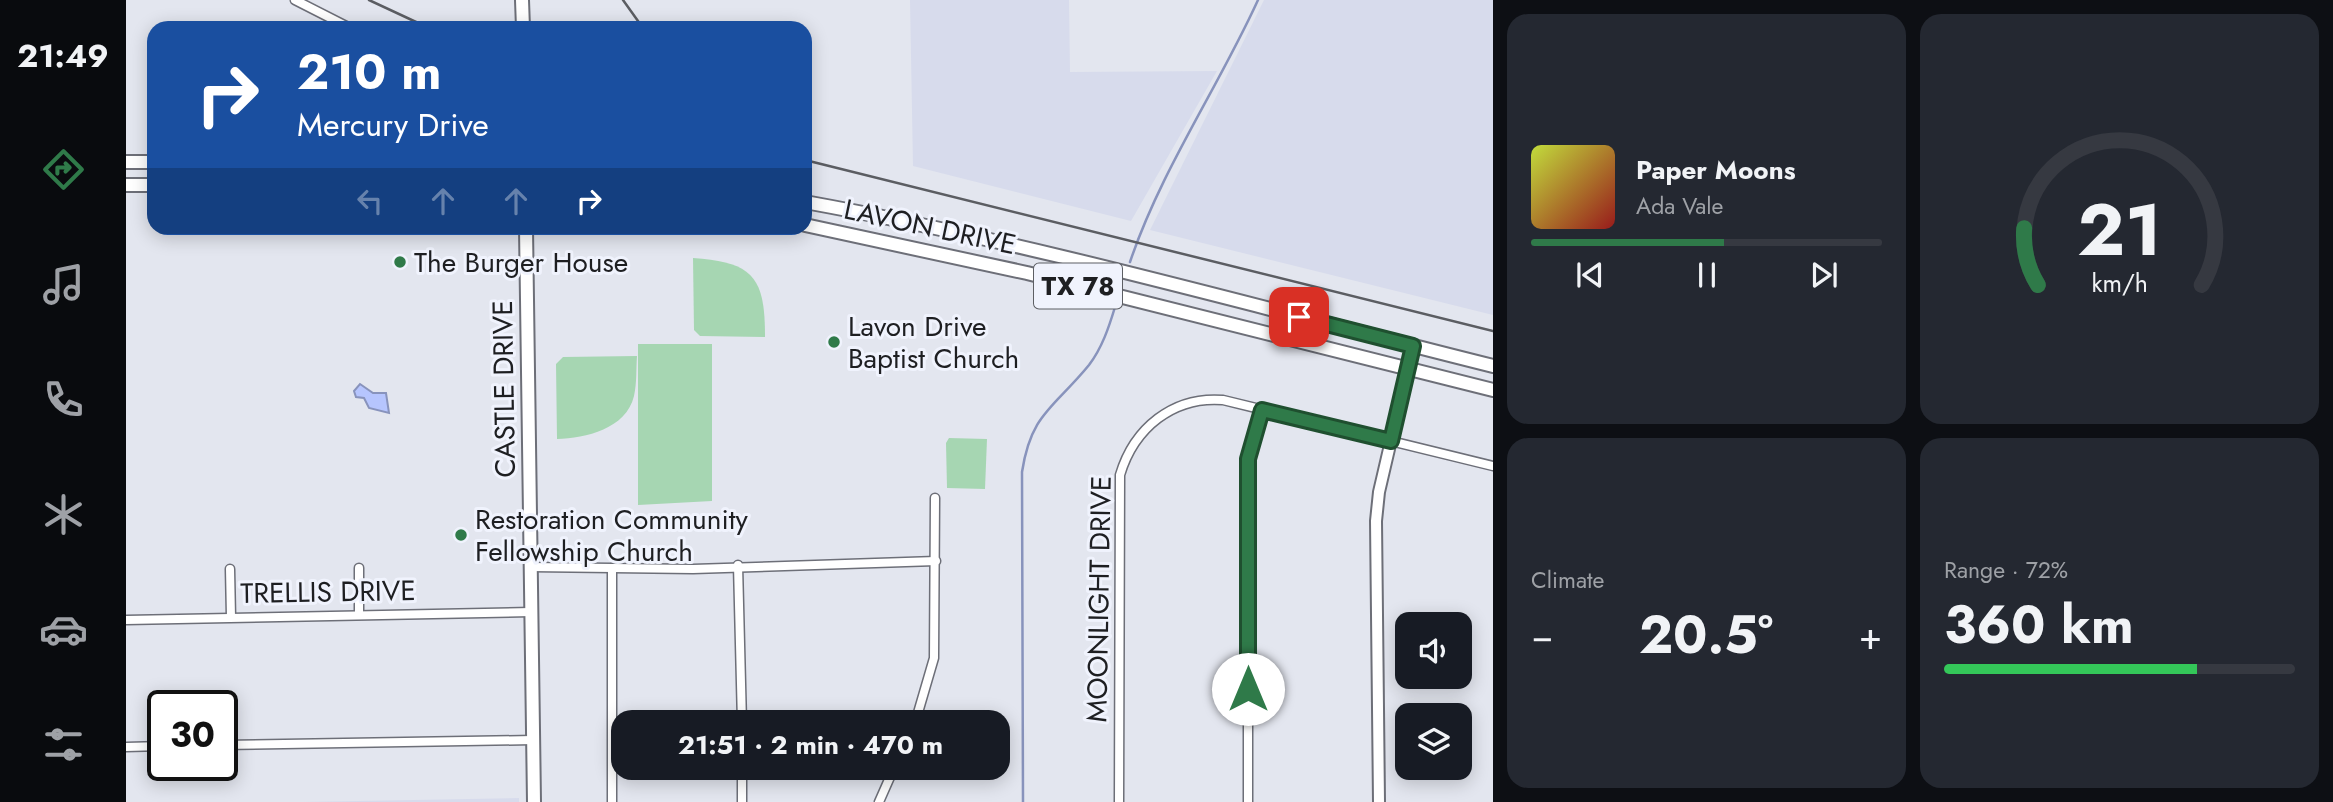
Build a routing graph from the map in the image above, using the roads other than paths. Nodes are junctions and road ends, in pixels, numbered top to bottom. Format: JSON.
{"nodes":[{"id":1,"x":295,"y":0,"type":"edge"},
{"id":2,"x":522,"y":0,"type":"edge"},
{"id":3,"x":336,"y":21,"type":"edge"},
{"id":4,"x":523,"y":21,"type":"edge"},
{"id":5,"x":126,"y":162,"type":"edge"},
{"id":6,"x":147,"y":162,"type":"edge"},
{"id":7,"x":126,"y":184,"type":"edge"},
{"id":8,"x":147,"y":185,"type":"edge"},
{"id":9,"x":812,"y":203,"type":"edge"},
{"id":10,"x":812,"y":210,"type":"edge"},
{"id":11,"x":861,"y":212,"type":"junction"},
{"id":12,"x":812,"y":226,"type":"edge"},
{"id":13,"x":952,"y":231,"type":"junction"},
{"id":14,"x":526,"y":235,"type":"edge"},
{"id":15,"x":949,"y":255,"type":"junction"},
{"id":16,"x":1413,"y":346,"type":"junction"},
{"id":17,"x":1493,"y":366,"type":"edge"},
{"id":18,"x":1408,"y":368,"type":"junction"},
{"id":19,"x":1493,"y":390,"type":"edge"},
{"id":20,"x":1262,"y":410,"type":"junction"},
{"id":21,"x":1391,"y":441,"type":"junction"},
{"id":22,"x":1493,"y":466,"type":"edge"},
{"id":23,"x":935,"y":498,"type":"dead end"},
{"id":24,"x":936,"y":561,"type":"junction"},
{"id":25,"x":738,"y":565,"type":"junction"},
{"id":26,"x":531,"y":567,"type":"junction"},
{"id":27,"x":359,"y":568,"type":"dead end"},
{"id":28,"x":612,"y":568,"type":"junction"},
{"id":29,"x":230,"y":569,"type":"dead end"},
{"id":30,"x":531,"y":612,"type":"junction"},
{"id":31,"x":359,"y":614,"type":"junction"},
{"id":32,"x":231,"y":617,"type":"junction"},
{"id":33,"x":126,"y":620,"type":"edge"},
{"id":34,"x":741,"y":710,"type":"edge"},
{"id":35,"x":919,"y":710,"type":"edge"},
{"id":36,"x":533,"y":740,"type":"junction"},
{"id":37,"x":238,"y":745,"type":"edge"},
{"id":38,"x":147,"y":746,"type":"edge"},
{"id":39,"x":126,"y":747,"type":"edge"},
{"id":40,"x":741,"y":780,"type":"edge"},
{"id":41,"x":889,"y":780,"type":"edge"},
{"id":42,"x":534,"y":802,"type":"edge"},
{"id":43,"x":612,"y":802,"type":"edge"},
{"id":44,"x":741,"y":802,"type":"edge"},
{"id":45,"x":879,"y":802,"type":"edge"},
{"id":46,"x":1119,"y":802,"type":"edge"},
{"id":47,"x":1248,"y":802,"type":"edge"},
{"id":48,"x":1379,"y":802,"type":"edge"}],
"edges":[{"from":1,"to":3,"type":"street"},
{"from":2,"to":4,"type":"main road"},
{"from":5,"to":6,"type":"main road"},
{"from":7,"to":8,"type":"main road"},
{"from":9,"to":11,"type":"main road","name":"LAVON DRIVE","number":"TX 78"},
{"from":10,"to":11,"type":"main road"},
{"from":11,"to":13,"type":"main road","name":"LAVON DRIVE","number":"TX 78"},
{"from":12,"to":15,"type":"main road","name":"LAVON DRIVE","number":"TX 78"},
{"from":13,"to":15,"type":"main road"},
{"from":13,"to":16,"type":"main road","name":"LAVON DRIVE","number":"TX 78"},
{"from":14,"to":26,"type":"main road","name":"CASTLE DRIVE"},
{"from":15,"to":18,"type":"main road","name":"LAVON DRIVE","number":"TX 78"},
{"from":16,"to":17,"type":"main road","name":"LAVON DRIVE","number":"TX 78"},
{"from":16,"to":18,"type":"street"},
{"from":18,"to":19,"type":"main road","name":"LAVON DRIVE","number":"TX 78"},
{"from":18,"to":21,"type":"street"},
{"from":20,"to":21,"type":"street"},
{"from":20,"to":46,"type":"street","name":"MOONLIGHT DRIVE"},
{"from":20,"to":47,"type":"street"},
{"from":21,"to":22,"type":"street"},
{"from":21,"to":48,"type":"street"},
{"from":23,"to":24,"type":"street"},
{"from":24,"to":25,"type":"street"},
{"from":24,"to":35,"type":"street"},
{"from":25,"to":28,"type":"street"},
{"from":25,"to":34,"type":"street"},
{"from":26,"to":28,"type":"street"},
{"from":26,"to":30,"type":"main road","name":"CASTLE DRIVE"},
{"from":27,"to":31,"type":"street"},
{"from":28,"to":43,"type":"street"},
{"from":29,"to":32,"type":"street"},
{"from":30,"to":31,"type":"street","name":"TRELLIS DRIVE"},
{"from":30,"to":36,"type":"main road","name":"CASTLE DRIVE"},
{"from":31,"to":32,"type":"street","name":"TRELLIS DRIVE"},
{"from":32,"to":33,"type":"street","name":"TRELLIS DRIVE"},
{"from":36,"to":37,"type":"street"},
{"from":36,"to":42,"type":"main road","name":"CASTLE DRIVE"},
{"from":38,"to":39,"type":"street"},
{"from":40,"to":44,"type":"street"},
{"from":41,"to":45,"type":"street"}]}
